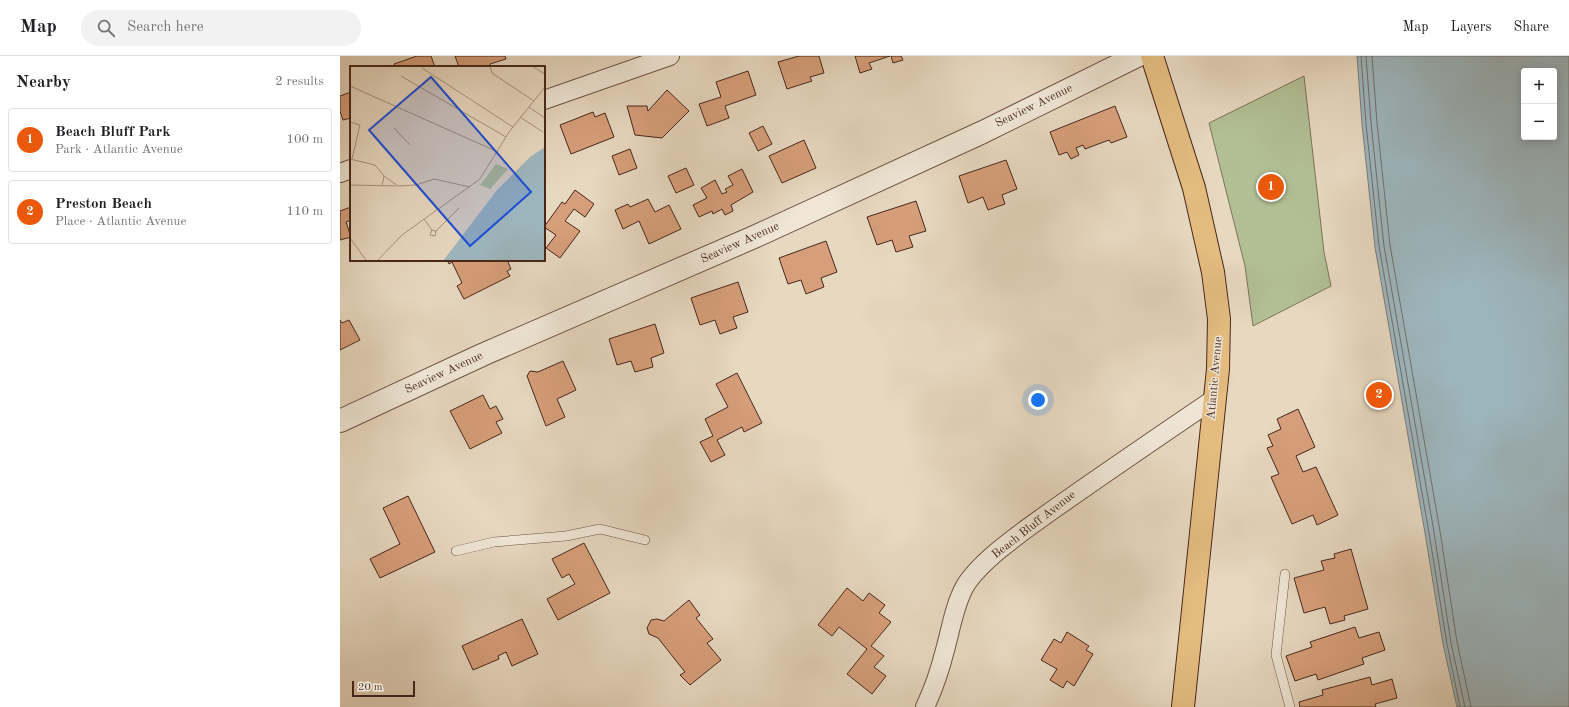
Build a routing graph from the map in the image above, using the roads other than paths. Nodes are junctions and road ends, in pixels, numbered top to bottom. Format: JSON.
{"nodes":[{"id":1,"x":670,"y":56,"type":"edge"},
{"id":2,"x":1137,"y":56,"type":"edge"},
{"id":3,"x":1152,"y":56,"type":"edge"},
{"id":4,"x":545,"y":100,"type":"edge"},
{"id":5,"x":350,"y":169,"type":"edge"},
{"id":6,"x":340,"y":173,"type":"edge"},
{"id":7,"x":1214,"y":399,"type":"junction"},
{"id":8,"x":340,"y":421,"type":"edge"},
{"id":9,"x":645,"y":540,"type":"dead end"},
{"id":10,"x":456,"y":551,"type":"dead end"},
{"id":11,"x":1285,"y":574,"type":"dead end"},
{"id":12,"x":925,"y":707,"type":"edge"},
{"id":13,"x":1183,"y":707,"type":"edge"},
{"id":14,"x":1290,"y":707,"type":"edge"}],
"edges":[{"from":1,"to":4,"type":"street"},
{"from":2,"to":8,"type":"street","name":"Seaview Avenue"},
{"from":3,"to":7,"type":"main road","name":"Atlantic Avenue"},
{"from":5,"to":6,"type":"street"},
{"from":7,"to":12,"type":"street","name":"Beach Bluff Avenue"},
{"from":7,"to":13,"type":"main road","name":"Atlantic Avenue"},
{"from":9,"to":10,"type":"lane"},
{"from":11,"to":14,"type":"lane"}]}
